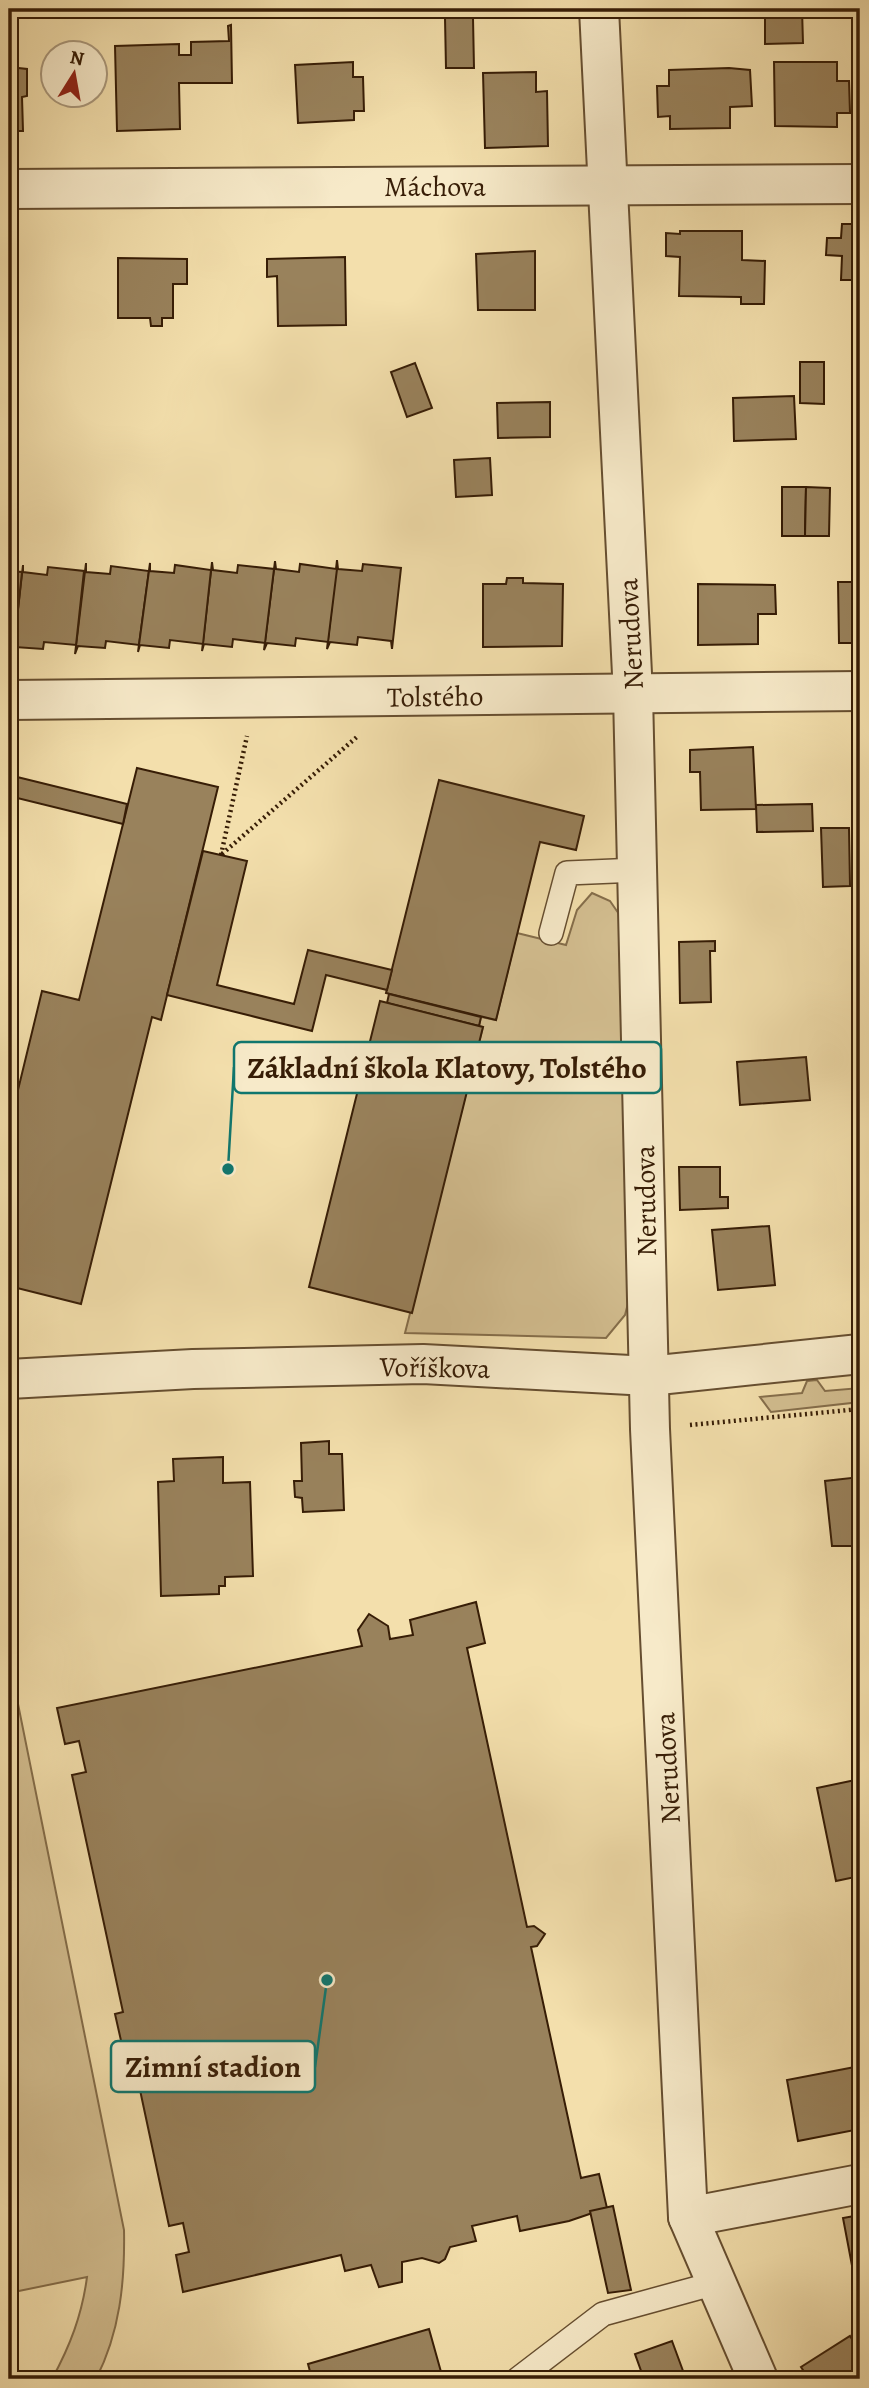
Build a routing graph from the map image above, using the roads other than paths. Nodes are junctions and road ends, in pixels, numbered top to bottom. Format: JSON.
{"nodes":[{"id":1,"x":599,"y":9,"type":"edge"},
{"id":2,"x":860,"y":184,"type":"edge"},
{"id":3,"x":608,"y":185,"type":"junction"},
{"id":4,"x":9,"y":190,"type":"edge"},
{"id":5,"x":860,"y":691,"type":"edge"},
{"id":6,"x":634,"y":695,"type":"junction"},
{"id":7,"x":9,"y":700,"type":"edge"},
{"id":8,"x":638,"y":870,"type":"junction"},
{"id":9,"x":551,"y":933,"type":"dead end"},
{"id":10,"x":860,"y":1354,"type":"edge"},
{"id":11,"x":649,"y":1376,"type":"junction"},
{"id":12,"x":9,"y":1378,"type":"edge"},
{"id":13,"x":860,"y":2184,"type":"edge"},
{"id":14,"x":688,"y":2217,"type":"junction"},
{"id":15,"x":716,"y":2283,"type":"junction"},
{"id":16,"x":517,"y":2379,"type":"edge"},
{"id":17,"x":758,"y":2379,"type":"edge"}],
"edges":[{"from":1,"to":3,"type":"street","name":"Nerudova"},
{"from":2,"to":3,"type":"street","name":"Máchova"},
{"from":3,"to":4,"type":"street","name":"Máchova"},
{"from":3,"to":6,"type":"street","name":"Nerudova"},
{"from":5,"to":6,"type":"street","name":"Tolstého"},
{"from":6,"to":7,"type":"street","name":"Tolstého"},
{"from":6,"to":8,"type":"street","name":"Nerudova"},
{"from":8,"to":9,"type":"lane"},
{"from":8,"to":11,"type":"street","name":"Nerudova"},
{"from":10,"to":11,"type":"street","name":"Voříškova"},
{"from":11,"to":12,"type":"street","name":"Voříškova"},
{"from":11,"to":14,"type":"street","name":"Nerudova"},
{"from":13,"to":14,"type":"street"},
{"from":14,"to":15,"type":"street","name":"Nerudova"},
{"from":15,"to":16,"type":"lane"},
{"from":15,"to":17,"type":"street","name":"Nerudova"}]}
